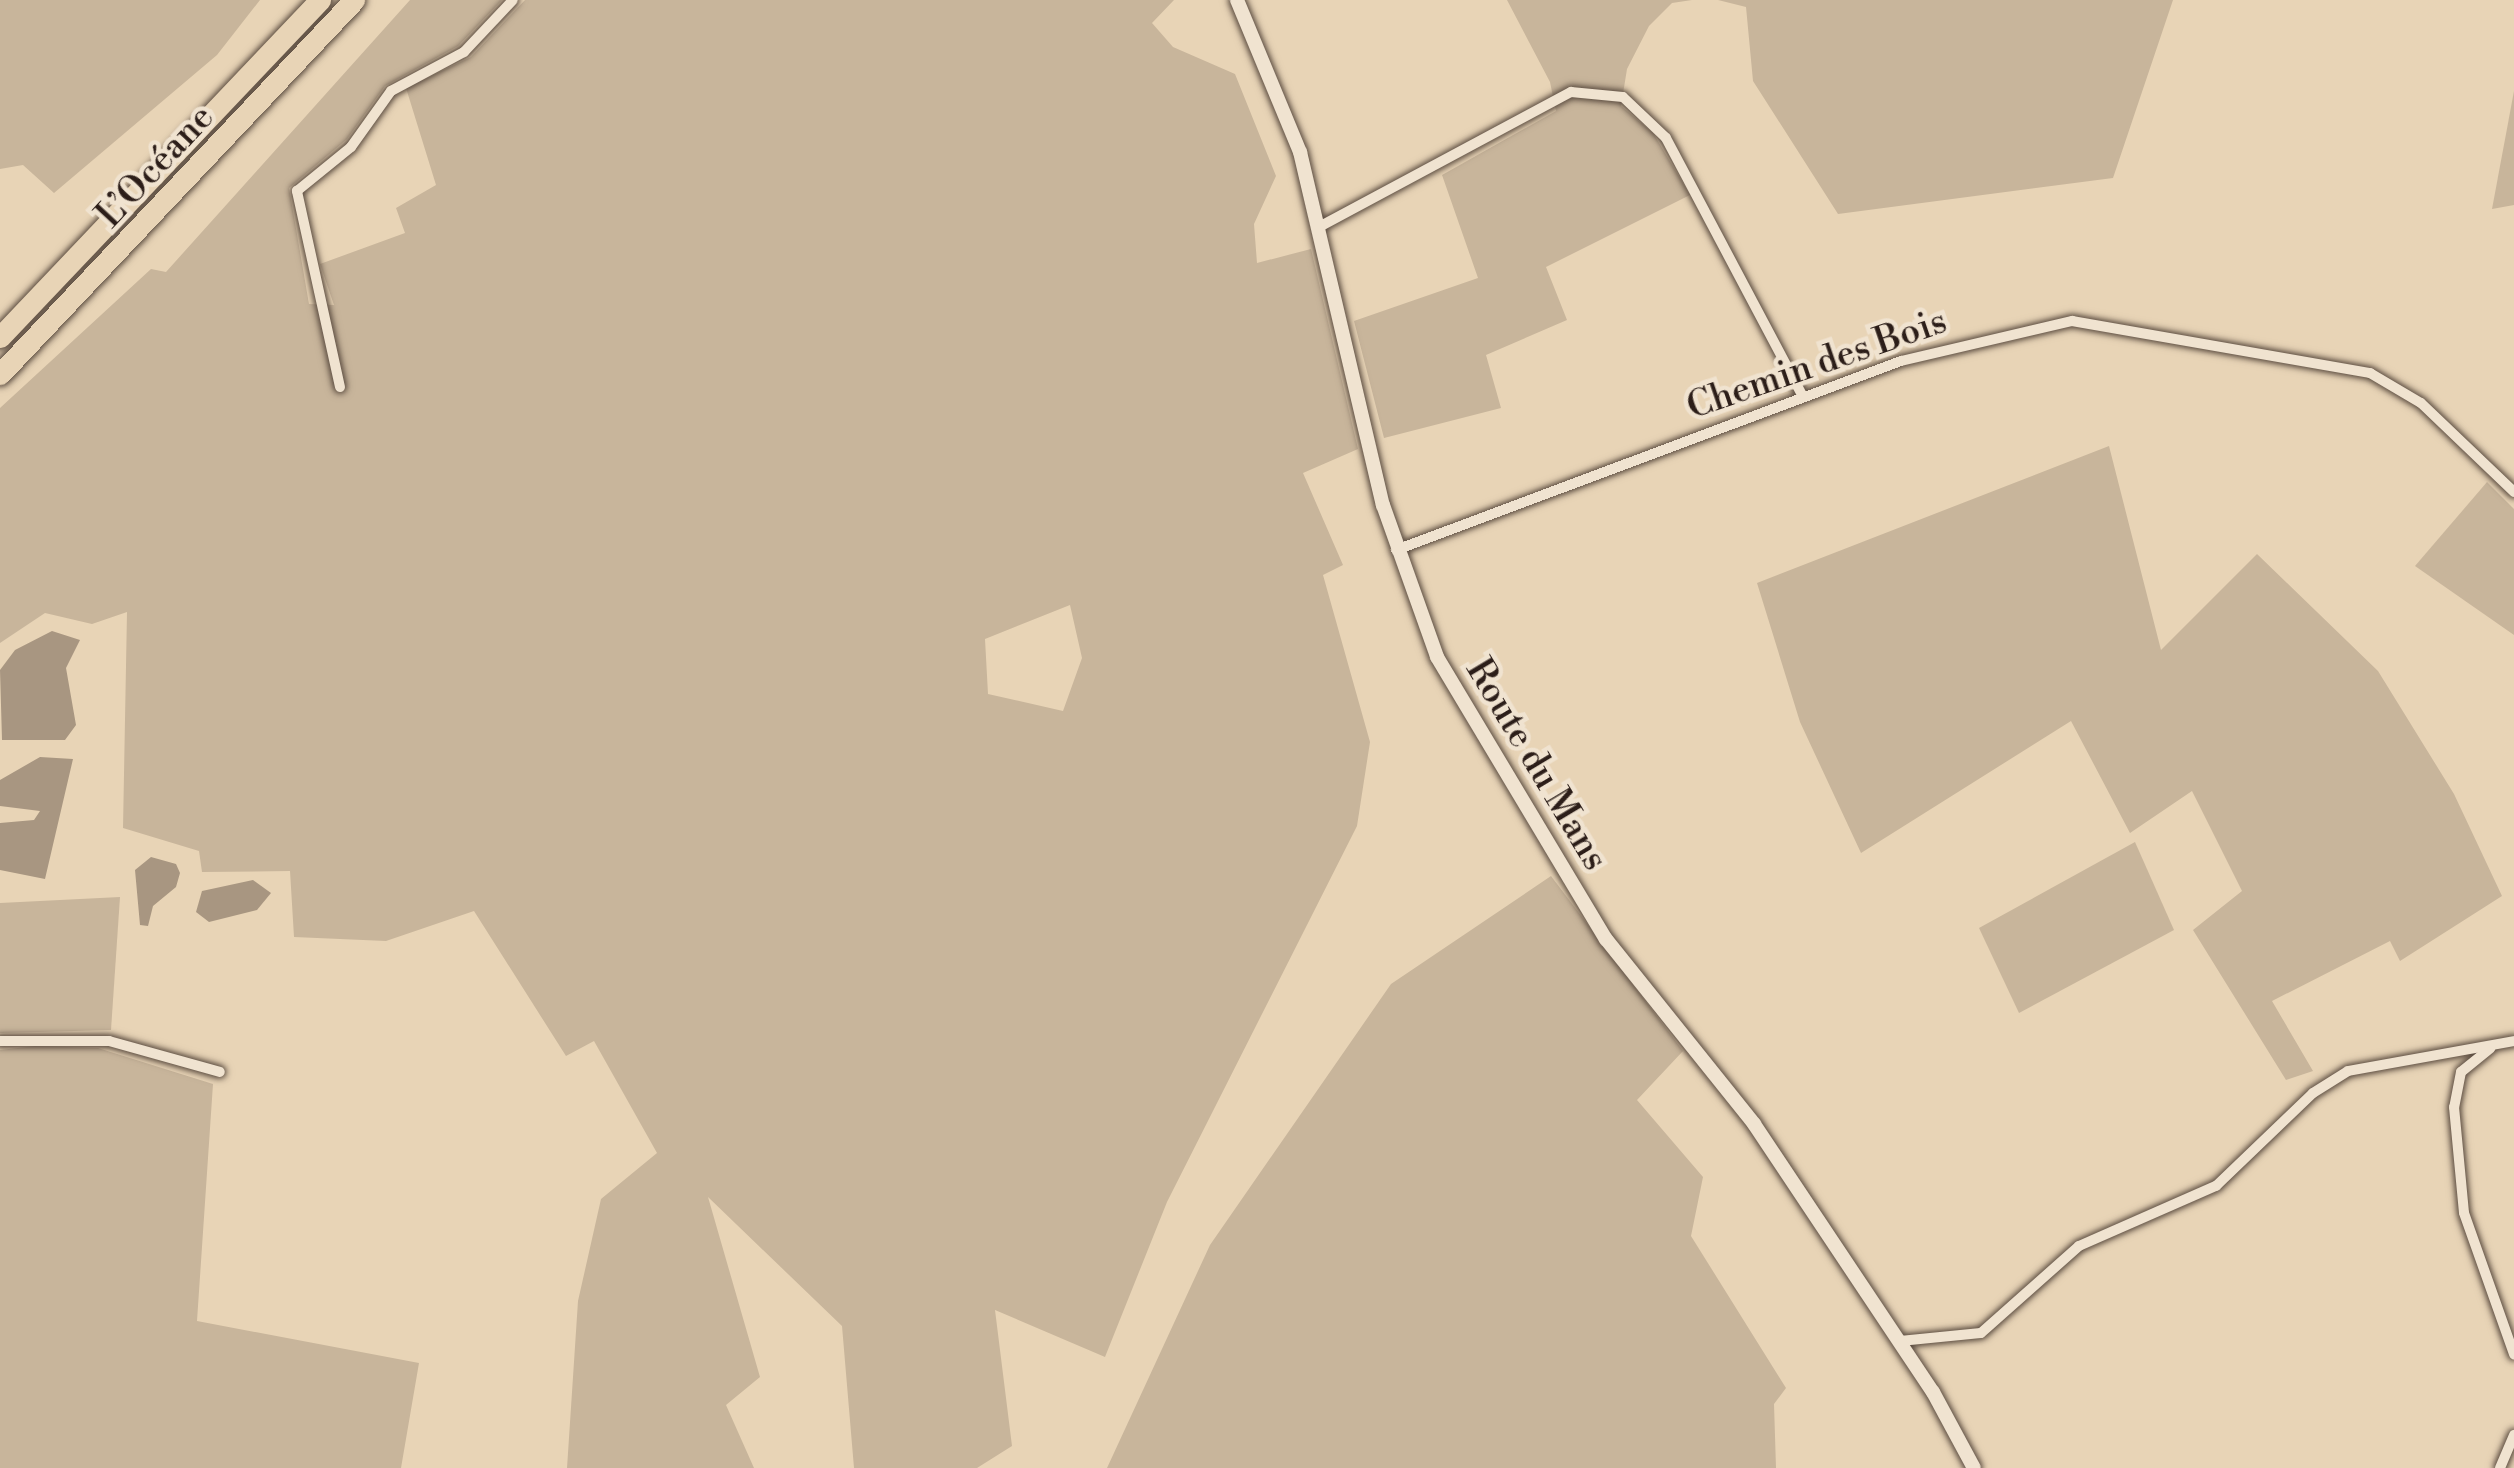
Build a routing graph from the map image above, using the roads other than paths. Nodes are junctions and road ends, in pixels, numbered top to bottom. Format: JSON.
{"nodes":[{"id":1,"x":302,"y":0,"type":"edge"},
{"id":2,"x":320,"y":0,"type":"edge"},
{"id":3,"x":354,"y":0,"type":"edge"},
{"id":4,"x":513,"y":0,"type":"edge"},
{"id":5,"x":1237,"y":0,"type":"edge"},
{"id":6,"x":1318,"y":227,"type":"junction"},
{"id":7,"x":0,"y":320,"type":"edge"},
{"id":8,"x":0,"y":337,"type":"edge"},
{"id":9,"x":0,"y":374,"type":"edge"},
{"id":10,"x":340,"y":387,"type":"dead end"},
{"id":11,"x":1803,"y":397,"type":"junction"},
{"id":12,"x":2514,"y":492,"type":"edge"},
{"id":13,"x":1396,"y":550,"type":"junction"},
{"id":14,"x":0,"y":1041,"type":"edge"},
{"id":15,"x":2514,"y":1041,"type":"edge"},
{"id":16,"x":2496,"y":1044,"type":"junction"},
{"id":17,"x":2449,"y":1051,"type":"junction"},
{"id":18,"x":220,"y":1072,"type":"dead end"},
{"id":19,"x":2461,"y":1072,"type":"junction"},
{"id":20,"x":1900,"y":1341,"type":"junction"},
{"id":21,"x":2514,"y":1354,"type":"edge"},
{"id":22,"x":2514,"y":1435,"type":"edge"},
{"id":23,"x":1974,"y":1468,"type":"edge"},
{"id":24,"x":2500,"y":1468,"type":"edge"}],
"edges":[{"from":1,"to":7,"type":"highway"},
{"from":2,"to":8,"type":"highway","name":"L’Océane"},
{"from":3,"to":9,"type":"highway","name":"L’Océane"},
{"from":4,"to":10,"type":"street"},
{"from":5,"to":6,"type":"street","name":"Route du Mans"},
{"from":6,"to":11,"type":"street"},
{"from":6,"to":13,"type":"street","name":"Route du Mans"},
{"from":11,"to":12,"type":"street","name":"Chemin des Bois"},
{"from":11,"to":13,"type":"street","name":"Chemin des Bois"},
{"from":13,"to":20,"type":"street","name":"Route du Mans"},
{"from":14,"to":18,"type":"street"},
{"from":15,"to":16,"type":"street"},
{"from":16,"to":17,"type":"street"},
{"from":16,"to":19,"type":"street"},
{"from":17,"to":19,"type":"street"},
{"from":17,"to":20,"type":"street"},
{"from":19,"to":21,"type":"street"},
{"from":20,"to":23,"type":"street","name":"Route du Mans"},
{"from":22,"to":24,"type":"street"}]}
